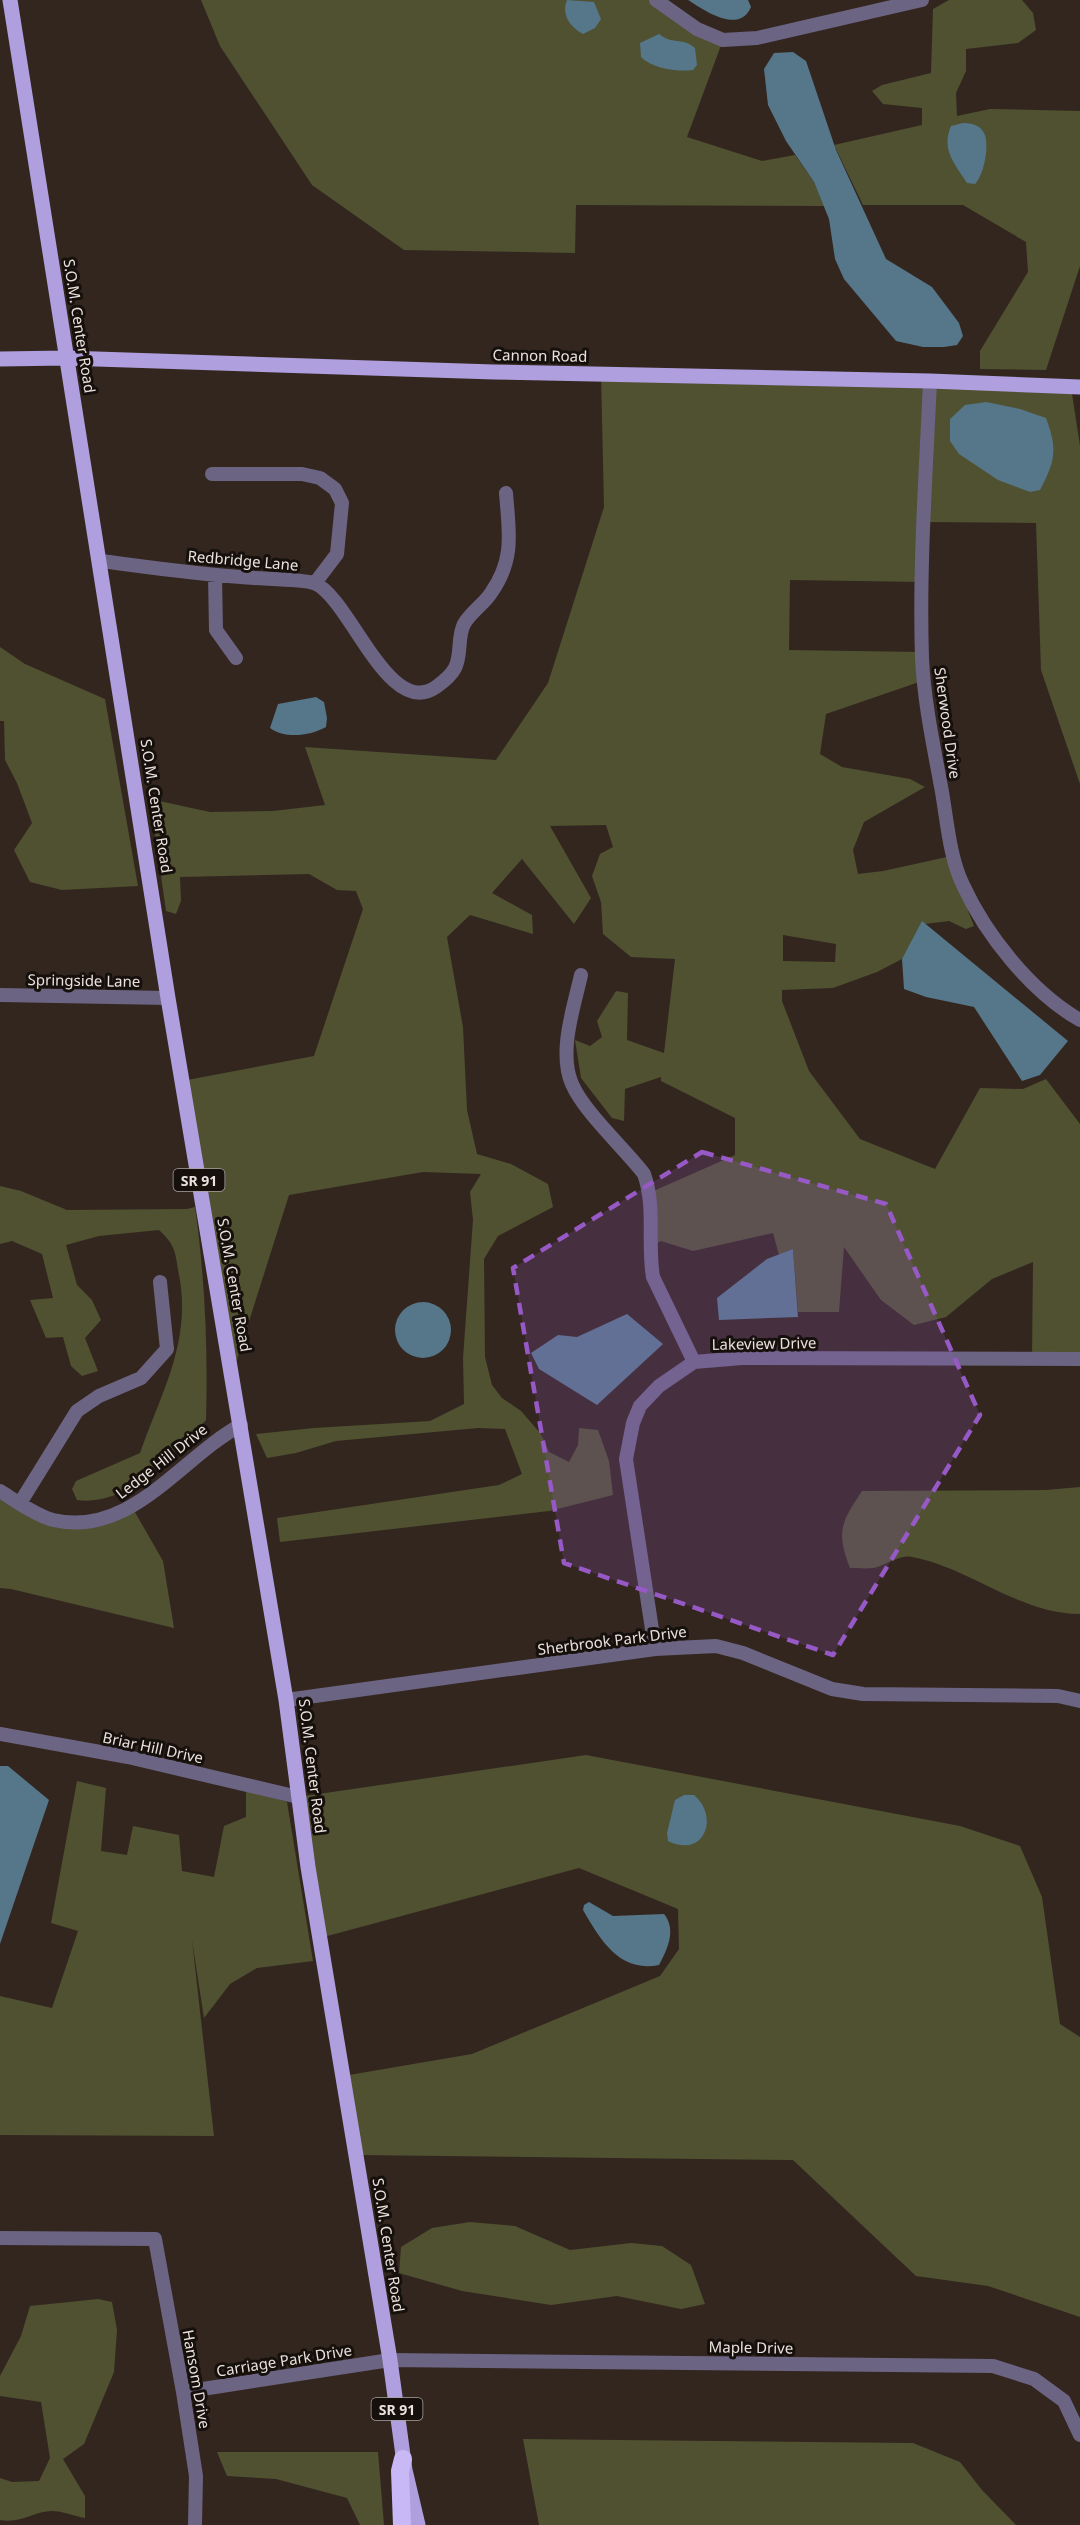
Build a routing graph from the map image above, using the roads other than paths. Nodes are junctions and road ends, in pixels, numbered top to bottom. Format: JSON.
{"nodes":[{"id":1,"x":10,"y":0,"type":"edge"},
{"id":2,"x":656,"y":0,"type":"edge"},
{"id":3,"x":922,"y":0,"type":"edge"},
{"id":4,"x":66,"y":358,"type":"junction"},
{"id":5,"x":0,"y":359,"type":"edge"},
{"id":6,"x":930,"y":381,"type":"junction"},
{"id":7,"x":1080,"y":387,"type":"edge"},
{"id":8,"x":212,"y":474,"type":"dead end"},
{"id":9,"x":506,"y":493,"type":"dead end"},
{"id":10,"x":101,"y":561,"type":"junction"},
{"id":11,"x":215,"y":575,"type":"junction"},
{"id":12,"x":315,"y":583,"type":"junction"},
{"id":13,"x":236,"y":658,"type":"dead end"},
{"id":14,"x":581,"y":975,"type":"dead end"},
{"id":15,"x":0,"y":995,"type":"edge"},
{"id":16,"x":168,"y":998,"type":"junction"},
{"id":17,"x":1080,"y":1020,"type":"edge"},
{"id":18,"x":160,"y":1282,"type":"dead end"},
{"id":19,"x":1080,"y":1359,"type":"edge"},
{"id":20,"x":694,"y":1362,"type":"junction"},
{"id":21,"x":241,"y":1425,"type":"junction"},
{"id":22,"x":0,"y":1491,"type":"edge"},
{"id":23,"x":20,"y":1503,"type":"junction"},
{"id":24,"x":655,"y":1649,"type":"junction"},
{"id":25,"x":286,"y":1701,"type":"junction"},
{"id":26,"x":1080,"y":1701,"type":"edge"},
{"id":27,"x":0,"y":1734,"type":"edge"},
{"id":28,"x":298,"y":1797,"type":"junction"},
{"id":29,"x":0,"y":2238,"type":"edge"},
{"id":30,"x":390,"y":2360,"type":"junction"},
{"id":31,"x":183,"y":2392,"type":"junction"},
{"id":32,"x":1080,"y":2435,"type":"edge"},
{"id":33,"x":404,"y":2464,"type":"junction"},
{"id":34,"x":195,"y":2525,"type":"edge"},
{"id":35,"x":402,"y":2525,"type":"edge"},
{"id":36,"x":409,"y":2525,"type":"edge"},
{"id":37,"x":418,"y":2525,"type":"edge"}],
"edges":[{"from":1,"to":4,"type":"main road","name":"S.O.M. Center Road","number":"SR 91"},
{"from":2,"to":3,"type":"street"},
{"from":4,"to":5,"type":"main road","name":"Cannon Road"},
{"from":4,"to":6,"type":"main road","name":"Cannon Road"},
{"from":4,"to":10,"type":"main road","name":"S.O.M. Center Road","number":"SR 91"},
{"from":6,"to":7,"type":"main road","name":"Cannon Road"},
{"from":6,"to":17,"type":"street","name":"Sherwood Drive"},
{"from":8,"to":12,"type":"street"},
{"from":9,"to":12,"type":"street","name":"Redbridge Lane"},
{"from":10,"to":11,"type":"street","name":"Redbridge Lane"},
{"from":10,"to":16,"type":"main road","name":"S.O.M. Center Road","number":"SR 91"},
{"from":11,"to":12,"type":"street","name":"Redbridge Lane"},
{"from":11,"to":13,"type":"street"},
{"from":14,"to":20,"type":"street"},
{"from":15,"to":16,"type":"street","name":"Springside Lane"},
{"from":16,"to":21,"type":"main road","name":"S.O.M. Center Road","number":"SR 91"},
{"from":18,"to":23,"type":"street"},
{"from":19,"to":20,"type":"street","name":"Lakeview Drive"},
{"from":20,"to":24,"type":"street","name":"Lakeview Drive"},
{"from":21,"to":23,"type":"street","name":"Ledge Hill Drive"},
{"from":21,"to":25,"type":"main road","name":"S.O.M. Center Road","number":"SR 91"},
{"from":22,"to":23,"type":"street","name":"Ledge Hill Drive"},
{"from":24,"to":25,"type":"street","name":"Sherbrook Park Drive"},
{"from":24,"to":26,"type":"street","name":"Sherbrook Park Drive"},
{"from":25,"to":28,"type":"main road","name":"S.O.M. Center Road","number":"SR 91"},
{"from":27,"to":28,"type":"street","name":"Briar Hill Drive"},
{"from":28,"to":30,"type":"main road","name":"S.O.M. Center Road","number":"SR 91"},
{"from":29,"to":31,"type":"street","name":"Hansom Drive"},
{"from":30,"to":31,"type":"street","name":"Carriage Park Drive"},
{"from":30,"to":32,"type":"street","name":"Maple Drive"},
{"from":30,"to":33,"type":"main road","name":"S.O.M. Center Road","number":"SR 91"},
{"from":31,"to":34,"type":"street","name":"Hansom Drive"},
{"from":33,"to":35,"type":"highway"},
{"from":33,"to":36,"type":"main road","name":"S.O.M. Center Road","number":"SR 91"},
{"from":33,"to":37,"type":"main road","name":"S.O.M. Center Road","number":"SR 91"}]}
